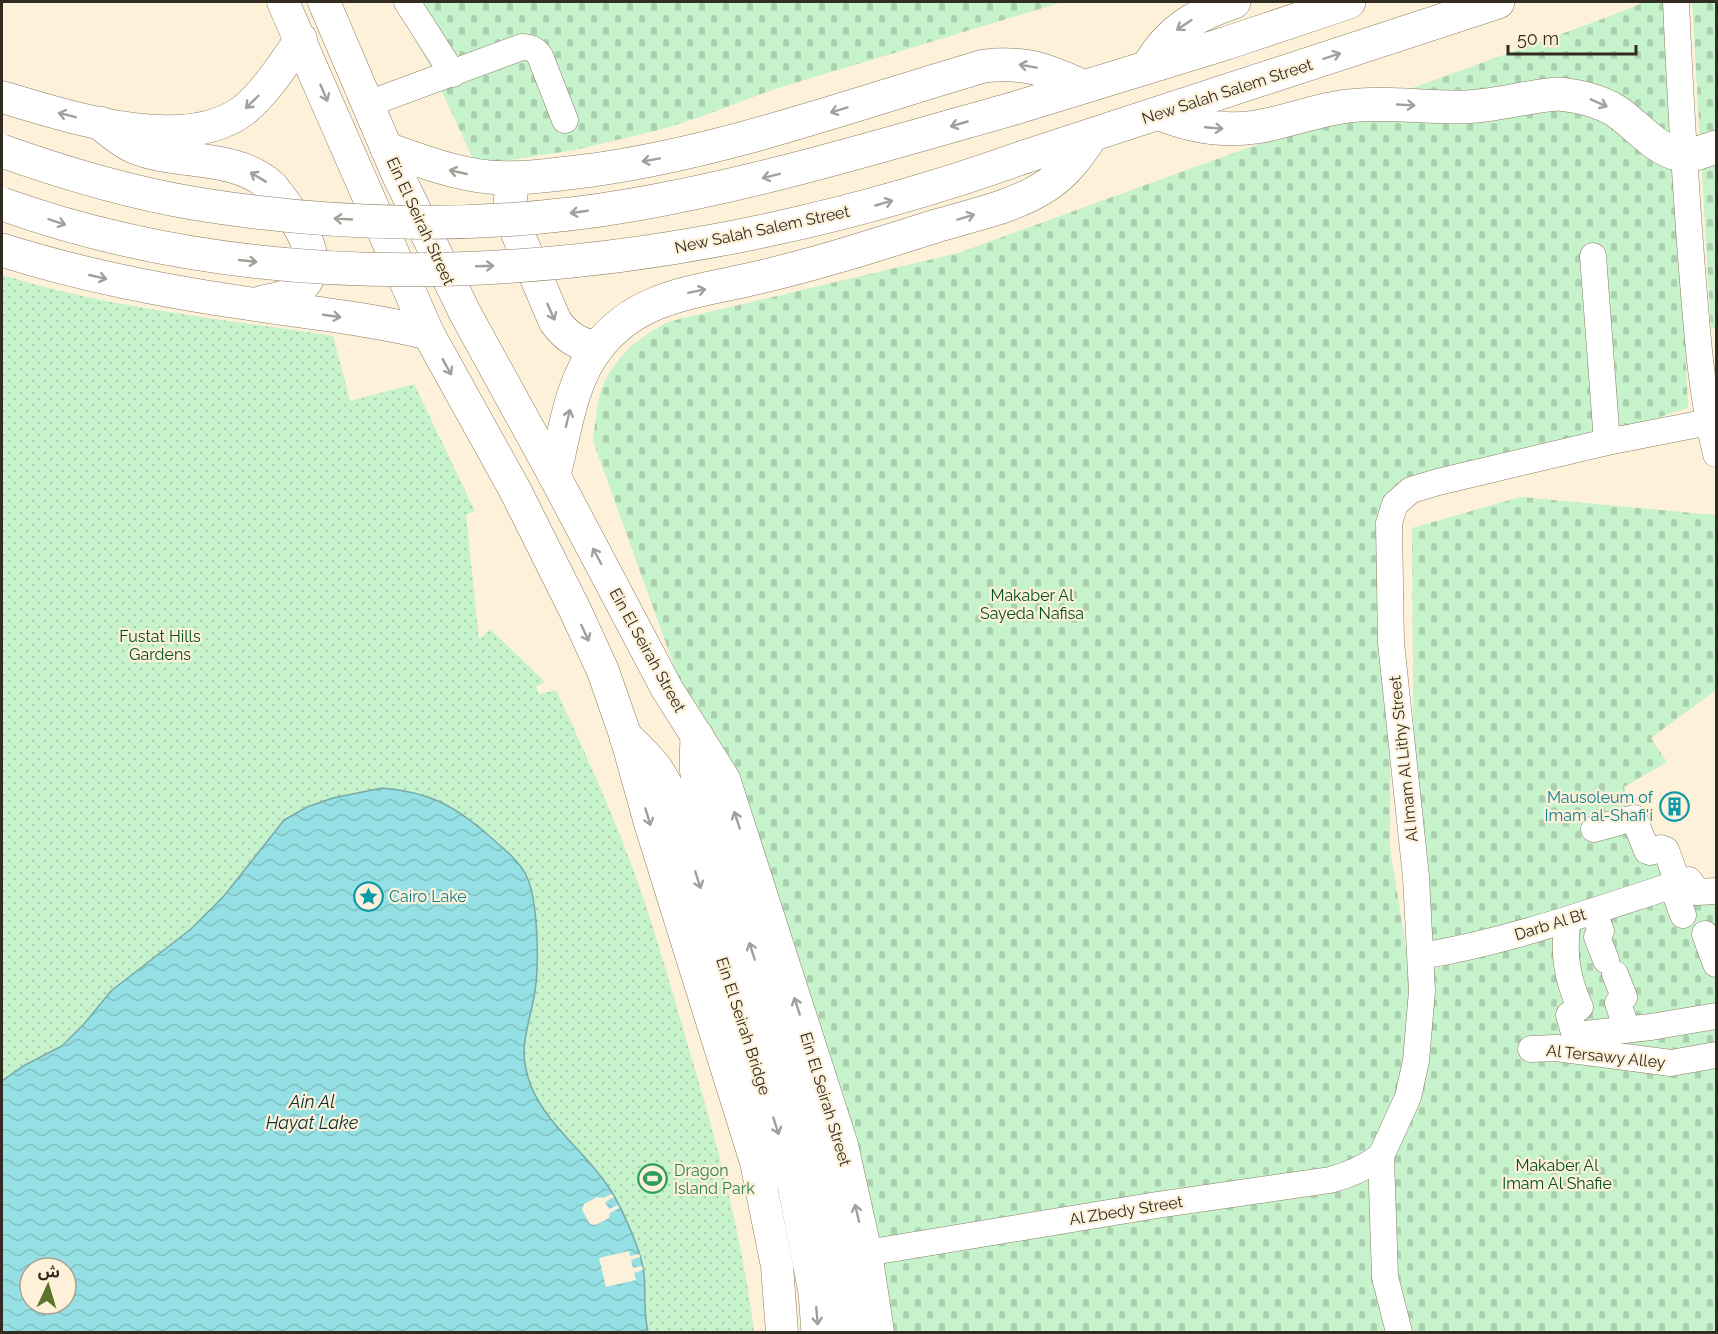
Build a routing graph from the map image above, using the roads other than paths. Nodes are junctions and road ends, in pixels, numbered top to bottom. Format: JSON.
{"nodes":[{"id":1,"x":284,"y":2,"type":"edge"},
{"id":2,"x":324,"y":2,"type":"edge"},
{"id":3,"x":407,"y":2,"type":"edge"},
{"id":4,"x":1234,"y":2,"type":"edge"},
{"id":5,"x":1349,"y":2,"type":"edge"},
{"id":6,"x":1498,"y":2,"type":"edge"},
{"id":7,"x":1676,"y":2,"type":"edge"},
{"id":8,"x":301,"y":39,"type":"junction"},
{"id":9,"x":1148,"y":66,"type":"junction"},
{"id":10,"x":453,"y":74,"type":"junction"},
{"id":11,"x":1082,"y":86,"type":"junction"},
{"id":12,"x":2,"y":97,"type":"edge"},
{"id":13,"x":368,"y":104,"type":"junction"},
{"id":14,"x":1158,"y":113,"type":"junction"},
{"id":15,"x":565,"y":120,"type":"dead end"},
{"id":16,"x":100,"y":123,"type":"junction"},
{"id":17,"x":1092,"y":135,"type":"junction"},
{"id":18,"x":1716,"y":147,"type":"edge"},
{"id":19,"x":387,"y":149,"type":"junction"},
{"id":20,"x":2,"y":152,"type":"edge"},
{"id":21,"x":1683,"y":156,"type":"junction"},
{"id":22,"x":513,"y":178,"type":"junction"},
{"id":23,"x":2,"y":204,"type":"edge"},
{"id":24,"x":2,"y":250,"type":"edge"},
{"id":25,"x":1593,"y":256,"type":"dead end"},
{"id":26,"x":252,"y":304,"type":"junction"},
{"id":27,"x":428,"y":333,"type":"junction"},
{"id":28,"x":1707,"y":340,"type":"edge"},
{"id":29,"x":597,"y":348,"type":"junction"},
{"id":30,"x":1708,"y":422,"type":"junction"},
{"id":31,"x":1607,"y":442,"type":"junction"},
{"id":32,"x":1716,"y":454,"type":"edge"},
{"id":33,"x":554,"y":475,"type":"junction"},
{"id":34,"x":697,"y":736,"type":"junction"},
{"id":35,"x":626,"y":737,"type":"junction"},
{"id":36,"x":1594,"y":829,"type":"dead end"},
{"id":37,"x":1675,"y":884,"type":"junction"},
{"id":38,"x":1716,"y":891,"type":"edge"},
{"id":39,"x":1593,"y":911,"type":"junction"},
{"id":40,"x":1683,"y":915,"type":"dead end"},
{"id":41,"x":1568,"y":919,"type":"junction"},
{"id":42,"x":1705,"y":934,"type":"dead end"},
{"id":43,"x":1421,"y":956,"type":"junction"},
{"id":44,"x":1716,"y":963,"type":"edge"},
{"id":45,"x":1716,"y":1016,"type":"edge"},
{"id":46,"x":1627,"y":1030,"type":"junction"},
{"id":47,"x":1577,"y":1042,"type":"junction"},
{"id":48,"x":1531,"y":1049,"type":"dead end"},
{"id":49,"x":1716,"y":1056,"type":"edge"},
{"id":50,"x":1381,"y":1156,"type":"junction"},
{"id":51,"x":866,"y":1252,"type":"junction"},
{"id":52,"x":782,"y":1332,"type":"edge"},
{"id":53,"x":818,"y":1332,"type":"edge"},
{"id":54,"x":847,"y":1332,"type":"edge"},
{"id":55,"x":878,"y":1332,"type":"edge"},
{"id":56,"x":1399,"y":1332,"type":"edge"}],
"edges":[{"from":1,"to":8,"type":"main road"},
{"from":2,"to":13,"type":"main road","name":"Ein El Seirah Street"},
{"from":3,"to":10,"type":"street"},
{"from":4,"to":9,"type":"highway","one_way":true},
{"from":5,"to":9,"type":"highway"},
{"from":14,"to":6,"type":"highway","name":"New Salah Salem Street","one_way":true},
{"from":7,"to":21,"type":"street"},
{"from":8,"to":16,"type":"main road","one_way":true},
{"from":8,"to":27,"type":"main road","one_way":true},
{"from":9,"to":11,"type":"highway"},
{"from":10,"to":13,"type":"street"},
{"from":10,"to":15,"type":"street"},
{"from":11,"to":20,"type":"highway","one_way":true,"bridge":true},
{"from":11,"to":22,"type":"highway","one_way":true},
{"from":16,"to":12,"type":"main road","one_way":true},
{"from":13,"to":19,"type":"main road","name":"Ein El Seirah Street"},
{"from":14,"to":17,"type":"highway","name":"New Salah Salem Street"},
{"from":14,"to":21,"type":"highway","one_way":true},
{"from":26,"to":16,"type":"highway","one_way":true},
{"from":23,"to":17,"type":"highway","name":"New Salah Salem Street","one_way":true,"bridge":true},
{"from":29,"to":17,"type":"highway","one_way":true},
{"from":18,"to":21,"type":"highway"},
{"from":22,"to":19,"type":"highway","one_way":true},
{"from":19,"to":33,"type":"main road","name":"Ein El Seirah Street"},
{"from":21,"to":28,"type":"street"},
{"from":22,"to":29,"type":"highway","one_way":true},
{"from":24,"to":26,"type":"highway","one_way":true},
{"from":25,"to":31,"type":"street"},
{"from":26,"to":27,"type":"highway","one_way":true},
{"from":27,"to":35,"type":"main road","one_way":true},
{"from":28,"to":30,"type":"street"},
{"from":33,"to":29,"type":"highway","one_way":true},
{"from":30,"to":31,"type":"street","name":"Al Imam Al Lithy Street"},
{"from":30,"to":32,"type":"street"},
{"from":31,"to":43,"type":"street","name":"Al Imam Al Lithy Street"},
{"from":34,"to":33,"type":"main road","name":"Ein El Seirah Street","one_way":true},
{"from":51,"to":34,"type":"main road","name":"Ein El Seirah Street","one_way":true},
{"from":54,"to":34,"type":"highway","name":"Ein El Seirah Bridge","one_way":true},
{"from":35,"to":52,"type":"main road","one_way":true},
{"from":35,"to":53,"type":"highway","name":"Ein El Seirah Bridge","one_way":true},
{"from":36,"to":37,"type":"street"},
{"from":37,"to":38,"type":"street"},
{"from":37,"to":39,"type":"street","name":"Darb Al Bt"},
{"from":37,"to":40,"type":"street"},
{"from":39,"to":41,"type":"street","name":"Darb Al Bt"},
{"from":39,"to":46,"type":"street"},
{"from":41,"to":43,"type":"street","name":"Darb Al Bt"},
{"from":41,"to":47,"type":"street"},
{"from":42,"to":44,"type":"street"},
{"from":43,"to":50,"type":"street","name":"Al Imam Al Lithy Street"},
{"from":45,"to":46,"type":"street"},
{"from":46,"to":47,"type":"street"},
{"from":47,"to":48,"type":"street","name":"Al Tersawy Alley"},
{"from":47,"to":49,"type":"street","name":"Al Tersawy Alley"},
{"from":50,"to":51,"type":"street","name":"Al Zbedy Street"},
{"from":50,"to":56,"type":"street","name":"Al Imam Al Lithy Street"},
{"from":51,"to":55,"type":"main road","name":"Ein El Seirah Street"}]}
